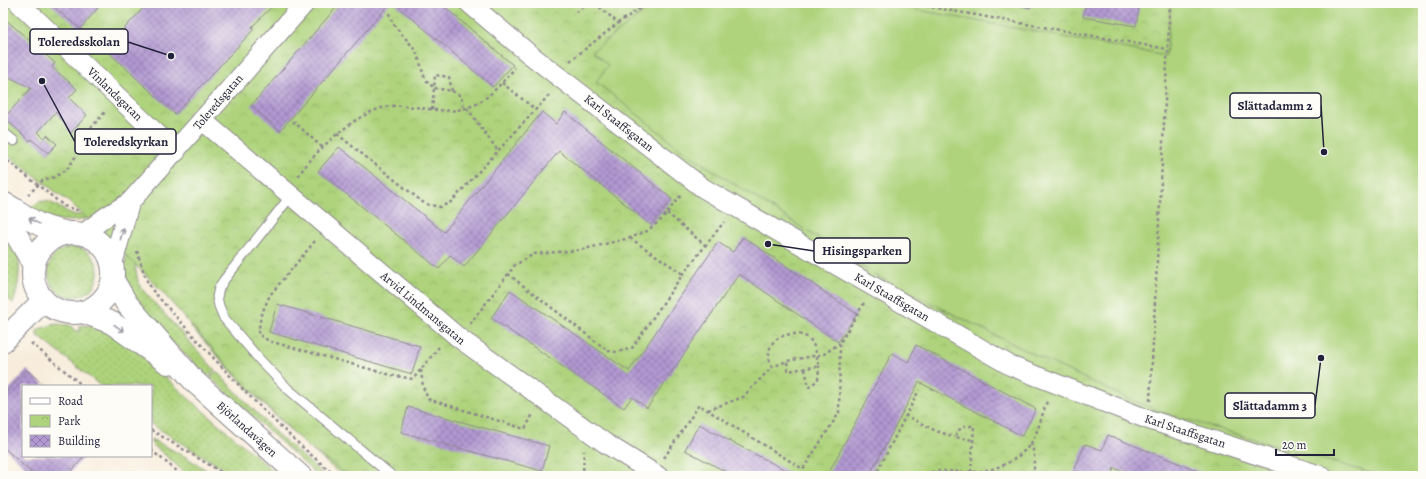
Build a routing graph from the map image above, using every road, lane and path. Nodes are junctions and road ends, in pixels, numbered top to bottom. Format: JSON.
{"nodes":[{"id":1,"x":19,"y":3,"type":"edge"},
{"id":2,"x":305,"y":3,"type":"edge"},
{"id":3,"x":469,"y":3,"type":"edge"},
{"id":4,"x":592,"y":3,"type":"edge"},
{"id":5,"x":595,"y":3,"type":"edge"},
{"id":6,"x":648,"y":3,"type":"edge"},
{"id":7,"x":908,"y":3,"type":"edge"},
{"id":8,"x":1170,"y":3,"type":"edge"},
{"id":9,"x":576,"y":12,"type":"dead end"},
{"id":10,"x":389,"y":13,"type":"dead end"},
{"id":11,"x":618,"y":23,"type":"junction"},
{"id":12,"x":1167,"y":49,"type":"junction"},
{"id":13,"x":528,"y":53,"type":"junction"},
{"id":14,"x":559,"y":77,"type":"junction"},
{"id":15,"x":502,"y":83,"type":"junction"},
{"id":16,"x":434,"y":88,"type":"junction"},
{"id":17,"x":452,"y":91,"type":"junction"},
{"id":18,"x":551,"y":93,"type":"dead end"},
{"id":19,"x":118,"y":97,"type":"junction"},
{"id":20,"x":465,"y":108,"type":"junction"},
{"id":21,"x":432,"y":110,"type":"junction"},
{"id":22,"x":536,"y":110,"type":"junction"},
{"id":23,"x":202,"y":120,"type":"junction"},
{"id":24,"x":293,"y":121,"type":"dead end"},
{"id":25,"x":3,"y":132,"type":"edge"},
{"id":26,"x":337,"y":134,"type":"junction"},
{"id":27,"x":14,"y":140,"type":"dead end"},
{"id":28,"x":323,"y":148,"type":"junction"},
{"id":29,"x":498,"y":151,"type":"junction"},
{"id":30,"x":176,"y":152,"type":"junction"},
{"id":31,"x":3,"y":157,"type":"edge"},
{"id":32,"x":297,"y":178,"type":"dead end"},
{"id":33,"x":685,"y":190,"type":"dead end"},
{"id":34,"x":290,"y":196,"type":"junction"},
{"id":35,"x":130,"y":202,"type":"junction"},
{"id":36,"x":3,"y":203,"type":"edge"},
{"id":37,"x":667,"y":213,"type":"junction"},
{"id":38,"x":729,"y":216,"type":"dead end"},
{"id":39,"x":3,"y":223,"type":"edge"},
{"id":40,"x":76,"y":234,"type":"junction"},
{"id":41,"x":630,"y":238,"type":"junction"},
{"id":42,"x":316,"y":240,"type":"dead end"},
{"id":43,"x":136,"y":246,"type":"dead end"},
{"id":44,"x":706,"y":246,"type":"junction"},
{"id":45,"x":34,"y":263,"type":"junction"},
{"id":46,"x":113,"y":273,"type":"junction"},
{"id":47,"x":508,"y":274,"type":"junction"},
{"id":48,"x":683,"y":274,"type":"junction"},
{"id":49,"x":44,"y":301,"type":"junction"},
{"id":50,"x":865,"y":302,"type":"dead end"},
{"id":51,"x":83,"y":312,"type":"junction"},
{"id":52,"x":459,"y":338,"type":"junction"},
{"id":53,"x":28,"y":340,"type":"dead end"},
{"id":54,"x":3,"y":341,"type":"edge"},
{"id":55,"x":840,"y":343,"type":"junction"},
{"id":56,"x":441,"y":345,"type":"dead end"},
{"id":57,"x":816,"y":356,"type":"junction"},
{"id":58,"x":787,"y":362,"type":"junction"},
{"id":59,"x":819,"y":366,"type":"junction"},
{"id":60,"x":772,"y":367,"type":"junction"},
{"id":61,"x":421,"y":369,"type":"junction"},
{"id":62,"x":805,"y":369,"type":"junction"},
{"id":63,"x":194,"y":381,"type":"junction"},
{"id":64,"x":82,"y":385,"type":"edge"},
{"id":65,"x":919,"y":390,"type":"dead end"},
{"id":66,"x":1049,"y":396,"type":"dead end"},
{"id":67,"x":708,"y":411,"type":"junction"},
{"id":68,"x":533,"y":413,"type":"dead end"},
{"id":69,"x":905,"y":415,"type":"junction"},
{"id":70,"x":1147,"y":419,"type":"junction"},
{"id":71,"x":152,"y":431,"type":"edge"},
{"id":72,"x":955,"y":437,"type":"junction"},
{"id":73,"x":973,"y":440,"type":"junction"},
{"id":74,"x":1031,"y":442,"type":"junction"},
{"id":75,"x":152,"y":451,"type":"edge"},
{"id":76,"x":971,"y":472,"type":"junction"},
{"id":77,"x":656,"y":475,"type":"edge"},
{"id":78,"x":182,"y":476,"type":"edge"},
{"id":79,"x":228,"y":476,"type":"edge"},
{"id":80,"x":300,"y":476,"type":"edge"},
{"id":81,"x":336,"y":476,"type":"edge"},
{"id":82,"x":392,"y":476,"type":"edge"},
{"id":83,"x":875,"y":476,"type":"edge"},
{"id":84,"x":920,"y":476,"type":"edge"},
{"id":85,"x":1034,"y":476,"type":"edge"},
{"id":86,"x":1322,"y":476,"type":"edge"}],
"edges":[{"from":1,"to":19,"type":"street","name":"Vinlandsgatan"},
{"from":2,"to":23,"type":"street","name":"Toleredsgatan"},
{"from":3,"to":13,"type":"street","name":"Karl Staaffsgatan"},
{"from":4,"to":9,"type":"path"},
{"from":5,"to":11,"type":"path"},
{"from":6,"to":11,"type":"path"},
{"from":7,"to":12,"type":"path"},
{"from":8,"to":12,"type":"path"},
{"from":10,"to":16,"type":"path"},
{"from":11,"to":14,"type":"path"},
{"from":12,"to":70,"type":"path"},
{"from":13,"to":14,"type":"street","name":"Karl Staaffsgatan"},
{"from":13,"to":15,"type":"path"},
{"from":14,"to":70,"type":"street","name":"Karl Staaffsgatan"},
{"from":15,"to":20,"type":"path"},
{"from":15,"to":22,"type":"path"},
{"from":16,"to":17,"type":"path"},
{"from":16,"to":17,"type":"path"},
{"from":16,"to":21,"type":"path"},
{"from":17,"to":20,"type":"path"},
{"from":18,"to":22,"type":"path"},
{"from":19,"to":30,"type":"street","name":"Vinlandsgatan"},
{"from":19,"to":31,"type":"path"},
{"from":20,"to":21,"type":"path"},
{"from":20,"to":29,"type":"path"},
{"from":21,"to":26,"type":"path"},
{"from":22,"to":29,"type":"path"},
{"from":23,"to":30,"type":"street","name":"Toleredsgatan"},
{"from":23,"to":34,"type":"street","name":"Arvid Lindmansgatan"},
{"from":24,"to":28,"type":"path"},
{"from":25,"to":27,"type":"lane"},
{"from":26,"to":28,"type":"path"},
{"from":26,"to":29,"type":"path"},
{"from":28,"to":32,"type":"path"},
{"from":30,"to":35,"type":"street","name":"Toleredsgatan"},
{"from":33,"to":37,"type":"path"},
{"from":34,"to":52,"type":"street","name":"Arvid Lindmansgatan"},
{"from":34,"to":82,"type":"lane"},
{"from":35,"to":40,"type":"street","name":"Toleredsgatan"},
{"from":46,"to":35,"type":"street","name":"Toleredsgatan","one_way":true},
{"from":40,"to":36,"type":"street","name":"Björlandavägen","one_way":true},
{"from":37,"to":41,"type":"path"},
{"from":37,"to":44,"type":"path"},
{"from":38,"to":44,"type":"path"},
{"from":39,"to":45,"type":"street"},
{"from":40,"to":45,"type":"street","name":"Björlandavägen"},
{"from":40,"to":46,"type":"street","name":"Björlandavägen"},
{"from":41,"to":47,"type":"path"},
{"from":41,"to":48,"type":"path"},
{"from":42,"to":61,"type":"path"},
{"from":43,"to":81,"type":"path"},
{"from":44,"to":48,"type":"path"},
{"from":45,"to":49,"type":"street","name":"Björlandavägen"},
{"from":46,"to":51,"type":"street","name":"Björlandavägen"},
{"from":46,"to":63,"type":"street","name":"Björlandavägen"},
{"from":47,"to":48,"type":"path"},
{"from":47,"to":52,"type":"path"},
{"from":49,"to":51,"type":"street","name":"Björlandavägen"},
{"from":49,"to":54,"type":"street"},
{"from":50,"to":55,"type":"path"},
{"from":51,"to":63,"type":"street","name":"Björlandavägen","one_way":true},
{"from":52,"to":77,"type":"street","name":"Arvid Lindmansgatan"},
{"from":53,"to":64,"type":"path"},
{"from":55,"to":57,"type":"path"},
{"from":55,"to":67,"type":"path"},
{"from":56,"to":61,"type":"path"},
{"from":57,"to":58,"type":"path"},
{"from":57,"to":59,"type":"path"},
{"from":57,"to":60,"type":"path"},
{"from":58,"to":60,"type":"path"},
{"from":58,"to":62,"type":"path"},
{"from":59,"to":62,"type":"path"},
{"from":59,"to":62,"type":"path"},
{"from":60,"to":67,"type":"path"},
{"from":61,"to":68,"type":"path"},
{"from":63,"to":80,"type":"street","name":"Björlandavägen"},
{"from":65,"to":69,"type":"path"},
{"from":66,"to":74,"type":"path"},
{"from":67,"to":77,"type":"path"},
{"from":69,"to":72,"type":"path"},
{"from":69,"to":83,"type":"path"},
{"from":70,"to":86,"type":"street","name":"Karl Staaffsgatan"},
{"from":71,"to":79,"type":"path"},
{"from":72,"to":73,"type":"path"},
{"from":72,"to":73,"type":"path"},
{"from":73,"to":76,"type":"path"},
{"from":74,"to":76,"type":"path"},
{"from":74,"to":85,"type":"path"},
{"from":75,"to":78,"type":"path"},
{"from":76,"to":84,"type":"path"}]}
